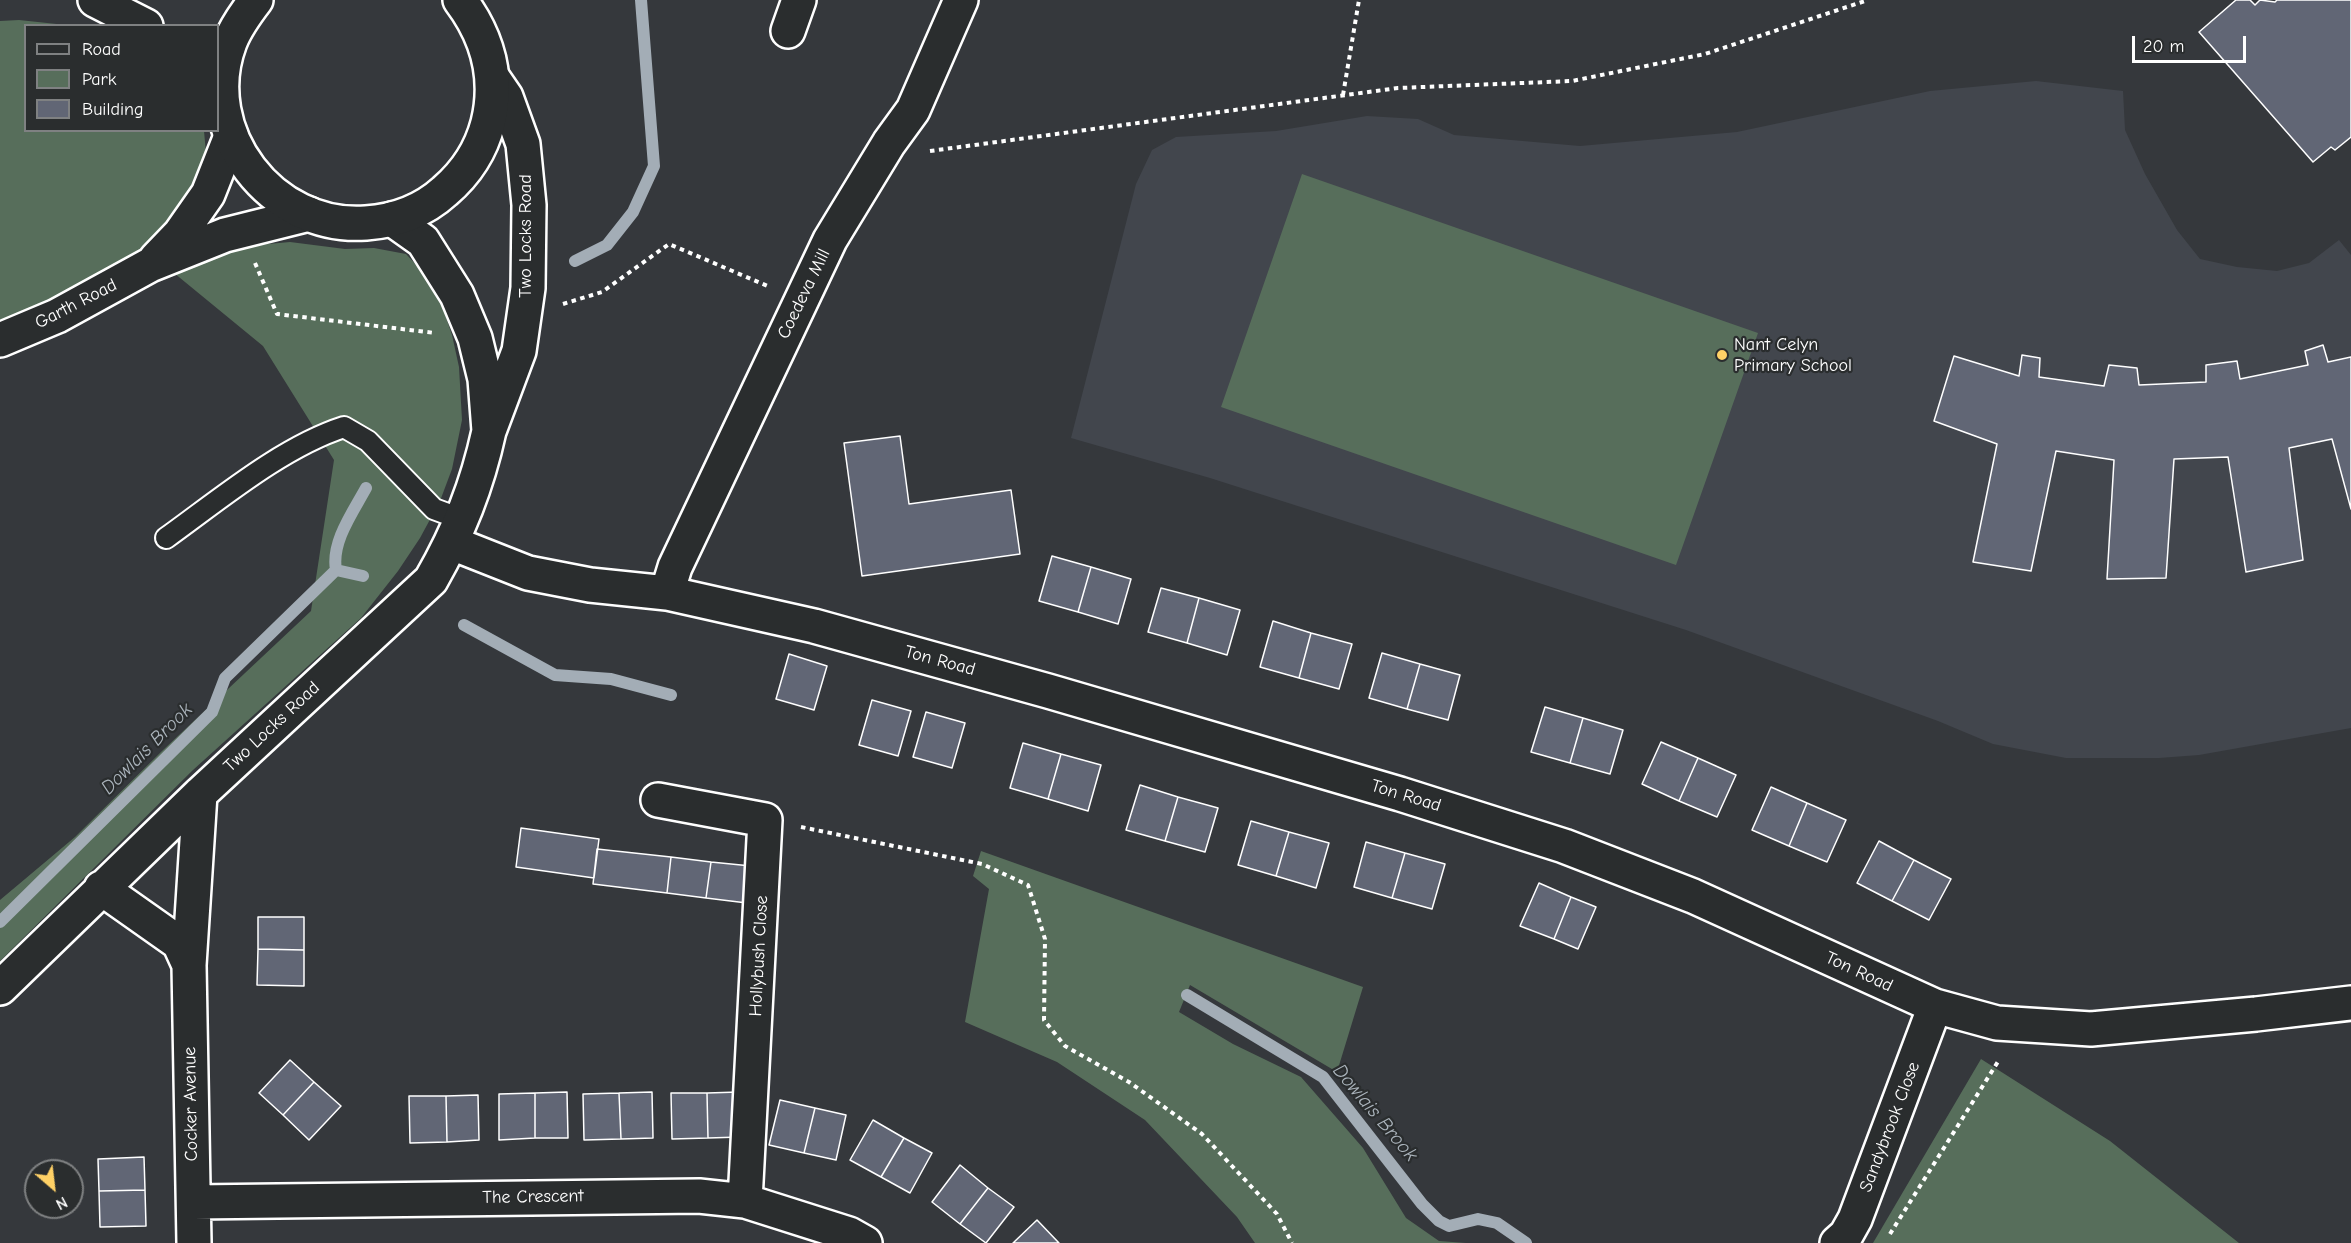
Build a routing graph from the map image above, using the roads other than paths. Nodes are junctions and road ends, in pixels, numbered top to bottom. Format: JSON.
{"nodes":[{"id":1,"x":95,"y":0,"type":"edge"},
{"id":2,"x":256,"y":0,"type":"edge"},
{"id":3,"x":460,"y":0,"type":"edge"},
{"id":4,"x":799,"y":0,"type":"edge"},
{"id":5,"x":955,"y":2,"type":"edge"},
{"id":6,"x":142,"y":24,"type":"edge"},
{"id":7,"x":788,"y":31,"type":"dead end"},
{"id":8,"x":493,"y":78,"type":"junction"},
{"id":9,"x":220,"y":96,"type":"edge"},
{"id":10,"x":231,"y":136,"type":"junction"},
{"id":11,"x":309,"y":214,"type":"junction"},
{"id":12,"x":392,"y":219,"type":"junction"},
{"id":13,"x":150,"y":265,"type":"junction"},
{"id":14,"x":0,"y":340,"type":"edge"},
{"id":15,"x":489,"y":431,"type":"junction"},
{"id":16,"x":457,"y":531,"type":"junction"},
{"id":17,"x":166,"y":538,"type":"dead end"},
{"id":18,"x":667,"y":593,"type":"junction"},
{"id":19,"x":200,"y":794,"type":"junction"},
{"id":20,"x":658,"y":800,"type":"dead end"},
{"id":21,"x":101,"y":888,"type":"junction"},
{"id":22,"x":189,"y":965,"type":"junction"},
{"id":23,"x":0,"y":988,"type":"edge"},
{"id":24,"x":2351,"y":1003,"type":"edge"},
{"id":25,"x":1935,"y":1006,"type":"junction"},
{"id":26,"x":746,"y":1201,"type":"junction"},
{"id":27,"x":194,"y":1202,"type":"junction"},
{"id":28,"x":194,"y":1243,"type":"edge"},
{"id":29,"x":865,"y":1243,"type":"edge"},
{"id":30,"x":1837,"y":1243,"type":"edge"}],
"edges":[{"from":1,"to":6,"type":"street"},
{"from":2,"to":9,"type":"street"},
{"from":3,"to":8,"type":"street"},
{"from":4,"to":7,"type":"street"},
{"from":5,"to":18,"type":"street","name":"Coedeva Mill"},
{"from":8,"to":12,"type":"street"},
{"from":8,"to":15,"type":"street","name":"Two Locks Road"},
{"from":9,"to":10,"type":"street"},
{"from":10,"to":11,"type":"street"},
{"from":10,"to":13,"type":"street","name":"Garth Road"},
{"from":11,"to":12,"type":"street"},
{"from":11,"to":13,"type":"street","name":"Garth Road"},
{"from":12,"to":15,"type":"street","name":"Two Locks Road"},
{"from":13,"to":14,"type":"street","name":"Garth Road"},
{"from":15,"to":16,"type":"street","name":"Two Locks Road"},
{"from":16,"to":17,"type":"lane"},
{"from":16,"to":18,"type":"street","name":"Ton Road"},
{"from":16,"to":19,"type":"street","name":"Two Locks Road"},
{"from":18,"to":25,"type":"street","name":"Ton Road"},
{"from":19,"to":21,"type":"street","name":"Two Locks Road"},
{"from":19,"to":22,"type":"street","name":"Cocker Avenue"},
{"from":20,"to":26,"type":"street","name":"Hollybush Close"},
{"from":21,"to":22,"type":"street","name":"Cocker Avenue"},
{"from":21,"to":23,"type":"street","name":"Two Locks Road"},
{"from":22,"to":27,"type":"street","name":"Cocker Avenue"},
{"from":24,"to":25,"type":"street","name":"Ton Road"},
{"from":25,"to":30,"type":"street","name":"Sandybrook Close"},
{"from":26,"to":27,"type":"street","name":"The Crescent"},
{"from":26,"to":29,"type":"street","name":"The Crescent"},
{"from":27,"to":28,"type":"street","name":"Cocker Avenue"}]}
